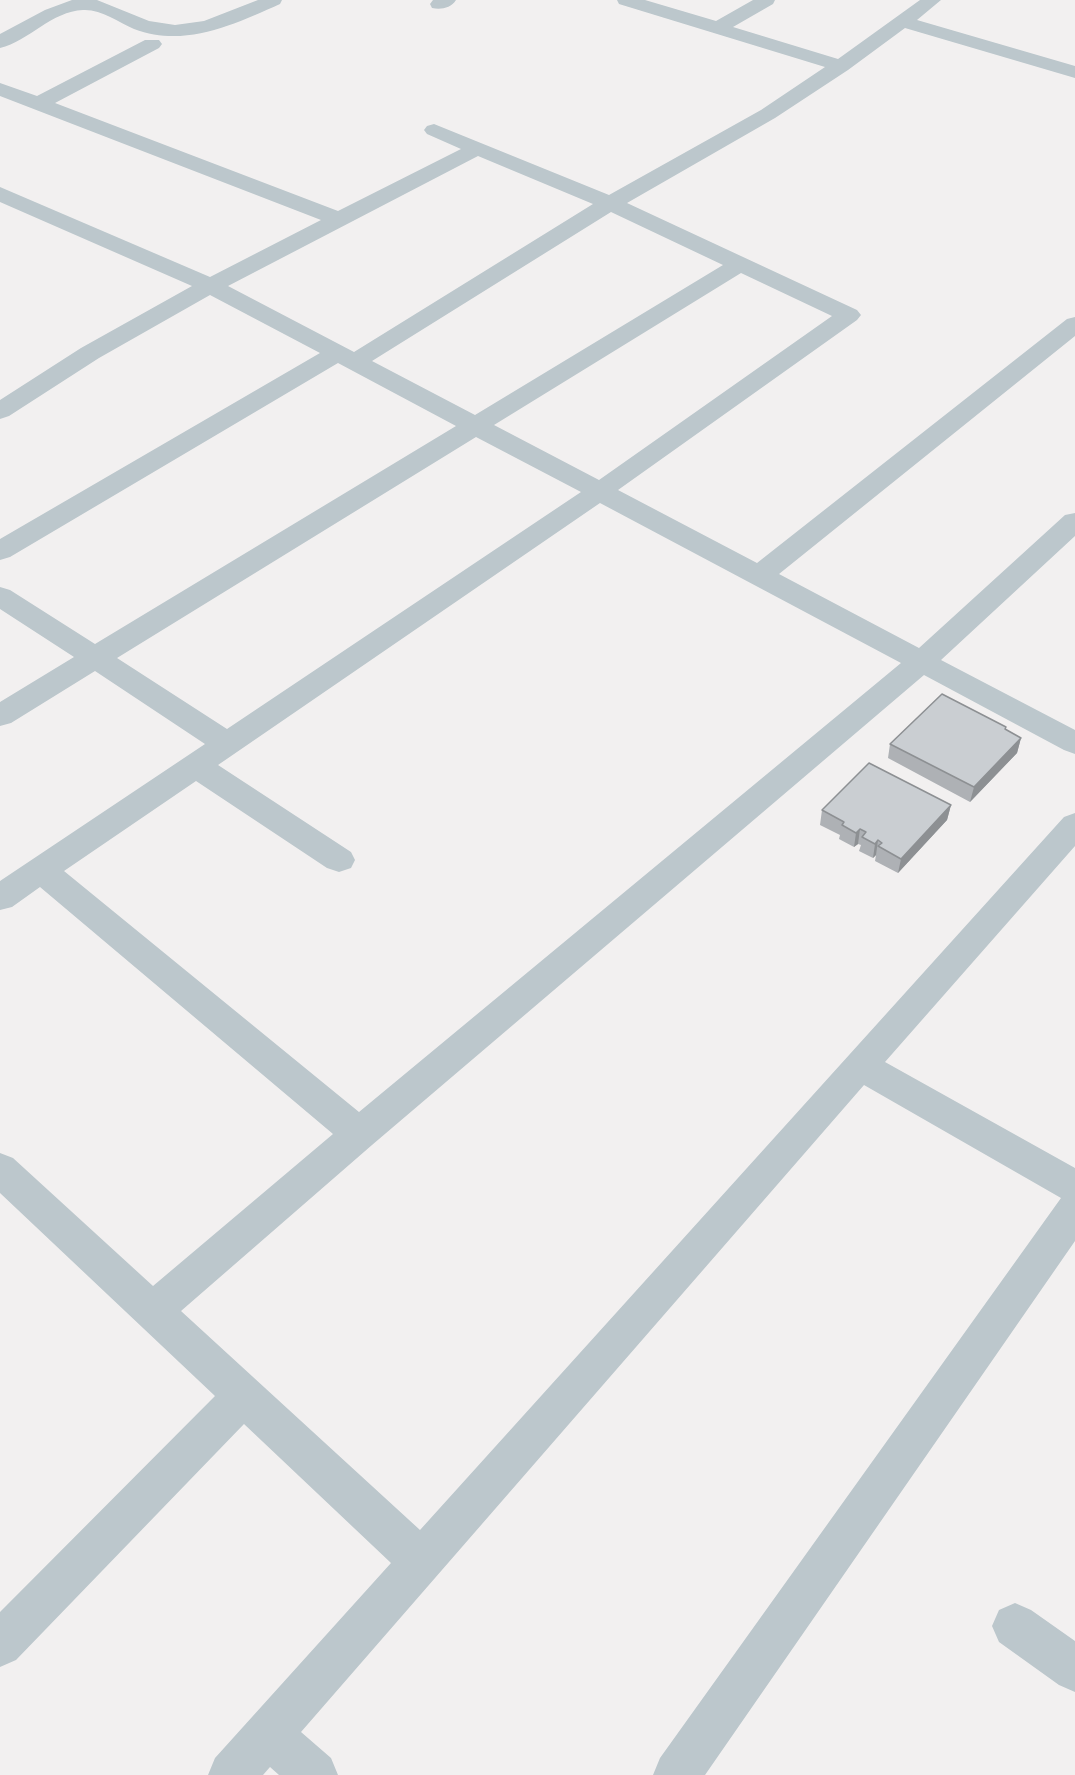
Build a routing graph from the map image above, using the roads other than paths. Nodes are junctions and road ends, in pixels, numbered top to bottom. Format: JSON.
{"nodes":[{"id":1,"x":273,"y":0,"type":"edge"},
{"id":2,"x":626,"y":0,"type":"edge"},
{"id":3,"x":766,"y":0,"type":"edge"},
{"id":4,"x":932,"y":0,"type":"edge"},
{"id":5,"x":742,"y":14,"type":"junction"},
{"id":6,"x":681,"y":17,"type":"junction"},
{"id":7,"x":901,"y":21,"type":"junction"},
{"id":8,"x":718,"y":28,"type":"junction"},
{"id":9,"x":148,"y":35,"type":"junction"},
{"id":10,"x":0,"y":42,"type":"edge"},
{"id":11,"x":841,"y":66,"type":"junction"},
{"id":12,"x":1075,"y":72,"type":"edge"},
{"id":13,"x":0,"y":89,"type":"edge"},
{"id":14,"x":38,"y":104,"type":"junction"},
{"id":15,"x":434,"y":130,"type":"dead end"},
{"id":16,"x":476,"y":149,"type":"junction"},
{"id":17,"x":0,"y":194,"type":"edge"},
{"id":18,"x":610,"y":203,"type":"junction"},
{"id":19,"x":338,"y":219,"type":"junction"},
{"id":20,"x":740,"y":264,"type":"junction"},
{"id":21,"x":209,"y":285,"type":"junction"},
{"id":22,"x":1075,"y":324,"type":"edge"},
{"id":23,"x":346,"y":358,"type":"junction"},
{"id":24,"x":0,"y":411,"type":"edge"},
{"id":25,"x":475,"y":426,"type":"junction"},
{"id":26,"x":599,"y":492,"type":"junction"},
{"id":27,"x":1075,"y":521,"type":"edge"},
{"id":28,"x":0,"y":551,"type":"edge"},
{"id":29,"x":759,"y":576,"type":"junction"},
{"id":30,"x":0,"y":596,"type":"edge"},
{"id":31,"x":94,"y":658,"type":"junction"},
{"id":32,"x":921,"y":662,"type":"junction"},
{"id":33,"x":0,"y":716,"type":"edge"},
{"id":34,"x":1075,"y":743,"type":"edge"},
{"id":35,"x":228,"y":744,"type":"junction"},
{"id":36,"x":196,"y":766,"type":"junction"},
{"id":37,"x":1075,"y":825,"type":"edge"},
{"id":38,"x":339,"y":860,"type":"dead end"},
{"id":39,"x":41,"y":870,"type":"junction"},
{"id":40,"x":0,"y":898,"type":"edge"},
{"id":41,"x":860,"y":1065,"type":"junction"},
{"id":42,"x":359,"y":1134,"type":"junction"},
{"id":43,"x":4,"y":1181,"type":"edge"},
{"id":44,"x":1075,"y":1187,"type":"edge"},
{"id":45,"x":1075,"y":1210,"type":"edge"},
{"id":46,"x":152,"y":1311,"type":"junction"},
{"id":47,"x":243,"y":1396,"type":"junction"},
{"id":48,"x":421,"y":1561,"type":"junction"},
{"id":49,"x":1015,"y":1626,"type":"dead end"},
{"id":50,"x":0,"y":1644,"type":"edge"},
{"id":51,"x":1075,"y":1669,"type":"edge"},
{"id":52,"x":268,"y":1734,"type":"junction"},
{"id":53,"x":232,"y":1775,"type":"edge"},
{"id":54,"x":314,"y":1775,"type":"edge"},
{"id":55,"x":677,"y":1775,"type":"edge"}],
"edges":[{"from":1,"to":9,"type":"street"},
{"from":2,"to":6,"type":"street"},
{"from":3,"to":5,"type":"street"},
{"from":4,"to":7,"type":"street"},
{"from":5,"to":6,"type":"street"},
{"from":5,"to":8,"type":"street"},
{"from":6,"to":8,"type":"street"},
{"from":7,"to":11,"type":"street"},
{"from":7,"to":12,"type":"street"},
{"from":8,"to":11,"type":"street"},
{"from":9,"to":10,"type":"street"},
{"from":9,"to":14,"type":"street"},
{"from":11,"to":18,"type":"street"},
{"from":13,"to":14,"type":"street"},
{"from":14,"to":19,"type":"street"},
{"from":15,"to":16,"type":"street"},
{"from":16,"to":18,"type":"street"},
{"from":16,"to":19,"type":"street"},
{"from":17,"to":21,"type":"street"},
{"from":18,"to":20,"type":"street"},
{"from":18,"to":23,"type":"street"},
{"from":19,"to":21,"type":"street"},
{"from":20,"to":25,"type":"street"},
{"from":20,"to":26,"type":"street"},
{"from":21,"to":23,"type":"street"},
{"from":21,"to":24,"type":"street"},
{"from":22,"to":29,"type":"street"},
{"from":23,"to":25,"type":"street"},
{"from":23,"to":28,"type":"street"},
{"from":25,"to":26,"type":"street"},
{"from":25,"to":31,"type":"street"},
{"from":26,"to":29,"type":"street"},
{"from":26,"to":35,"type":"street"},
{"from":27,"to":32,"type":"street"},
{"from":29,"to":32,"type":"street"},
{"from":30,"to":31,"type":"street"},
{"from":31,"to":33,"type":"street"},
{"from":31,"to":35,"type":"street"},
{"from":32,"to":34,"type":"street"},
{"from":32,"to":42,"type":"street"},
{"from":35,"to":36,"type":"street"},
{"from":36,"to":38,"type":"street"},
{"from":36,"to":39,"type":"street"},
{"from":37,"to":41,"type":"street"},
{"from":39,"to":40,"type":"street"},
{"from":39,"to":42,"type":"street"},
{"from":41,"to":44,"type":"street"},
{"from":41,"to":48,"type":"street"},
{"from":42,"to":46,"type":"street"},
{"from":43,"to":46,"type":"street"},
{"from":45,"to":55,"type":"street"},
{"from":46,"to":47,"type":"street"},
{"from":47,"to":48,"type":"street"},
{"from":47,"to":50,"type":"street"},
{"from":48,"to":52,"type":"street"},
{"from":49,"to":51,"type":"street"},
{"from":52,"to":53,"type":"street"},
{"from":52,"to":54,"type":"street"}]}
